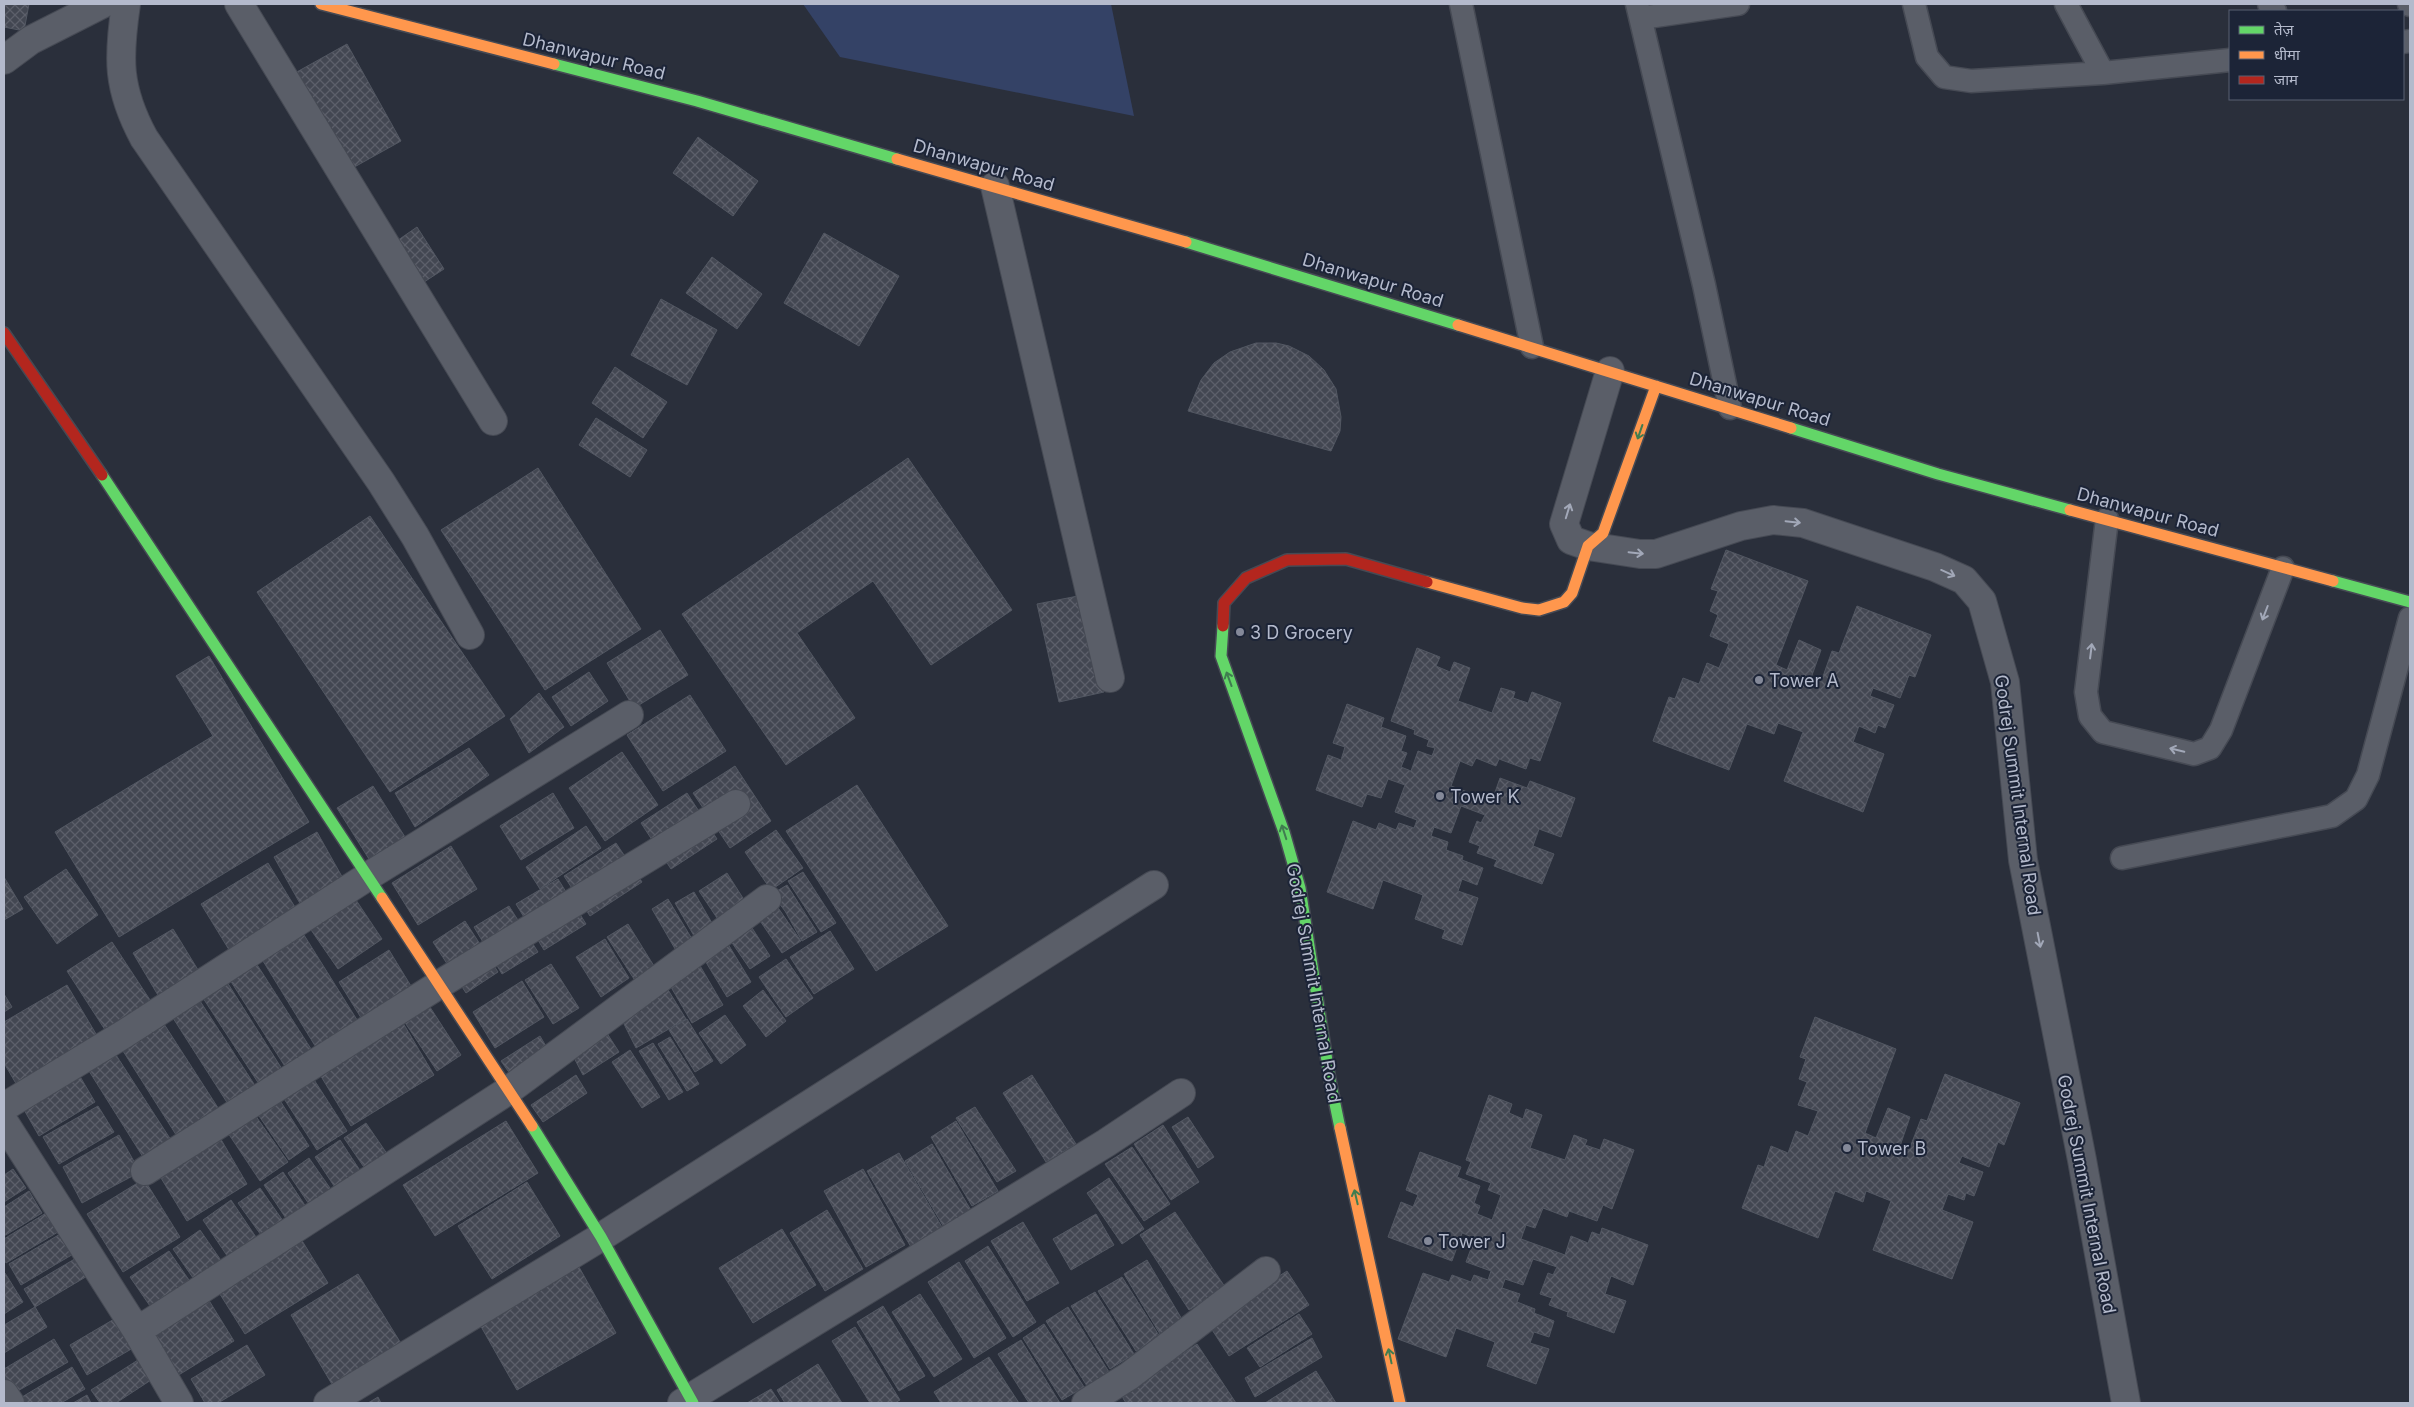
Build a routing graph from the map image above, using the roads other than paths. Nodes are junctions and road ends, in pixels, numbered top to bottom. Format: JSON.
{"nodes":[{"id":1,"x":102,"y":4,"type":"edge"},
{"id":2,"x":126,"y":4,"type":"edge"},
{"id":3,"x":239,"y":4,"type":"edge"},
{"id":4,"x":322,"y":4,"type":"edge"},
{"id":5,"x":1461,"y":4,"type":"edge"},
{"id":6,"x":1738,"y":4,"type":"edge"},
{"id":7,"x":1914,"y":4,"type":"edge"},
{"id":8,"x":2066,"y":4,"type":"edge"},
{"id":9,"x":1639,"y":11,"type":"edge"},
{"id":10,"x":4,"y":60,"type":"edge"},
{"id":11,"x":2229,"y":60,"type":"edge"},
{"id":12,"x":2103,"y":73,"type":"junction"},
{"id":13,"x":995,"y":186,"type":"junction"},
{"id":14,"x":4,"y":333,"type":"edge"},
{"id":15,"x":1532,"y":347,"type":"junction"},
{"id":16,"x":1610,"y":371,"type":"junction"},
{"id":17,"x":1656,"y":386,"type":"junction"},
{"id":18,"x":1730,"y":408,"type":"junction"},
{"id":19,"x":493,"y":421,"type":"dead end"},
{"id":20,"x":2107,"y":519,"type":"junction"},
{"id":21,"x":1588,"y":546,"type":"junction"},
{"id":22,"x":2283,"y":568,"type":"junction"},
{"id":23,"x":2410,"y":602,"type":"edge"},
{"id":24,"x":2410,"y":618,"type":"edge"},
{"id":25,"x":470,"y":635,"type":"dead end"},
{"id":26,"x":1110,"y":678,"type":"dead end"},
{"id":27,"x":629,"y":715,"type":"dead end"},
{"id":28,"x":736,"y":804,"type":"dead end"},
{"id":29,"x":2122,"y":858,"type":"dead end"},
{"id":30,"x":370,"y":875,"type":"junction"},
{"id":31,"x":1154,"y":885,"type":"dead end"},
{"id":32,"x":767,"y":899,"type":"dead end"},
{"id":33,"x":440,"y":984,"type":"junction"},
{"id":34,"x":509,"y":1090,"type":"junction"},
{"id":35,"x":1182,"y":1093,"type":"dead end"},
{"id":36,"x":4,"y":1107,"type":"edge"},
{"id":37,"x":4,"y":1122,"type":"edge"},
{"id":38,"x":145,"y":1171,"type":"dead end"},
{"id":39,"x":601,"y":1237,"type":"junction"},
{"id":40,"x":1266,"y":1271,"type":"dead end"},
{"id":41,"x":137,"y":1331,"type":"junction"},
{"id":42,"x":4,"y":1394,"type":"edge"},
{"id":43,"x":689,"y":1401,"type":"edge"},
{"id":44,"x":10,"y":1403,"type":"edge"},
{"id":45,"x":179,"y":1403,"type":"edge"},
{"id":46,"x":328,"y":1403,"type":"edge"},
{"id":47,"x":1086,"y":1403,"type":"edge"},
{"id":48,"x":1400,"y":1403,"type":"edge"},
{"id":49,"x":2126,"y":1403,"type":"edge"}],
"edges":[{"from":1,"to":10,"type":"street"},
{"from":2,"to":25,"type":"street"},
{"from":3,"to":19,"type":"street"},
{"from":4,"to":13,"type":"street","name":"Dhanwapur Road"},
{"from":5,"to":15,"type":"lane"},
{"from":6,"to":9,"type":"lane"},
{"from":7,"to":12,"type":"lane"},
{"from":8,"to":12,"type":"lane"},
{"from":9,"to":18,"type":"lane"},
{"from":11,"to":12,"type":"lane"},
{"from":13,"to":15,"type":"street","name":"Dhanwapur Road"},
{"from":13,"to":26,"type":"street"},
{"from":14,"to":30,"type":"street"},
{"from":15,"to":16,"type":"street","name":"Dhanwapur Road"},
{"from":16,"to":17,"type":"street","name":"Dhanwapur Road"},
{"from":21,"to":16,"type":"street","one_way":true},
{"from":17,"to":18,"type":"street","name":"Dhanwapur Road"},
{"from":17,"to":21,"type":"street","name":"Godrej Summit Internal Road","one_way":true},
{"from":18,"to":20,"type":"street","name":"Dhanwapur Road"},
{"from":20,"to":22,"type":"street","name":"Dhanwapur Road"},
{"from":22,"to":20,"type":"lane","one_way":true},
{"from":48,"to":21,"type":"street","name":"Godrej Summit Internal Road","one_way":true},
{"from":21,"to":49,"type":"street","name":"Godrej Summit Internal Road","one_way":true},
{"from":22,"to":23,"type":"street","name":"Dhanwapur Road"},
{"from":24,"to":29,"type":"lane"},
{"from":27,"to":30,"type":"street"},
{"from":28,"to":33,"type":"street"},
{"from":30,"to":33,"type":"street"},
{"from":30,"to":36,"type":"street"},
{"from":31,"to":39,"type":"street"},
{"from":32,"to":34,"type":"street"},
{"from":33,"to":34,"type":"street"},
{"from":33,"to":38,"type":"street"},
{"from":34,"to":39,"type":"street"},
{"from":34,"to":41,"type":"street"},
{"from":35,"to":43,"type":"street"},
{"from":37,"to":41,"type":"street"},
{"from":39,"to":43,"type":"street"},
{"from":39,"to":46,"type":"street"},
{"from":40,"to":47,"type":"street"},
{"from":41,"to":45,"type":"street"},
{"from":42,"to":44,"type":"street"}]}
